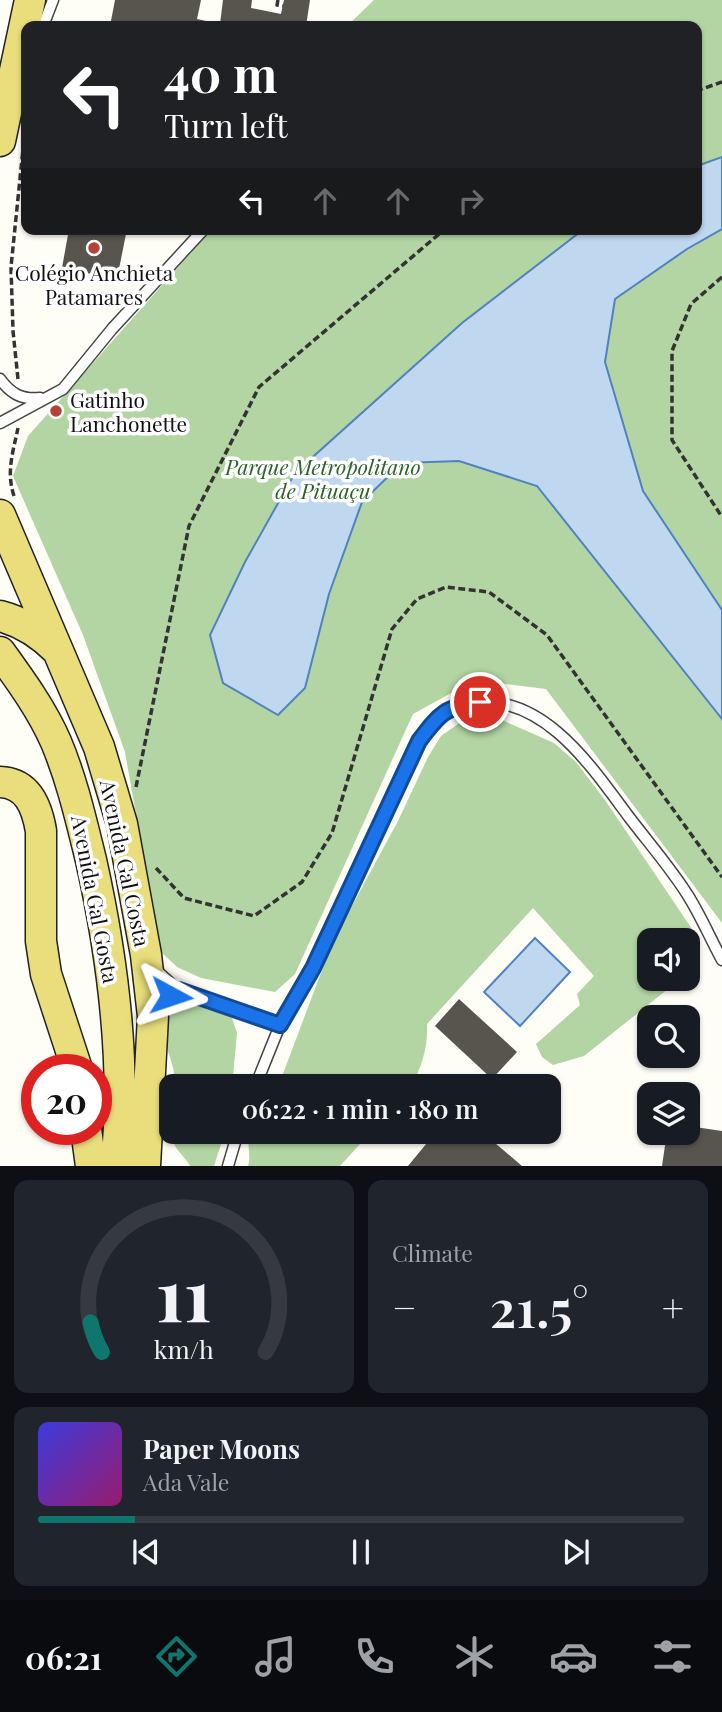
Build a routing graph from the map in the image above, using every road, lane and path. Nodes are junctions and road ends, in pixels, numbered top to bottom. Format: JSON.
{"nodes":[{"id":1,"x":30,"y":0,"type":"edge"},
{"id":2,"x":52,"y":0,"type":"edge"},
{"id":3,"x":278,"y":0,"type":"edge"},
{"id":4,"x":283,"y":6,"type":"dead end"},
{"id":5,"x":26,"y":21,"type":"edge"},
{"id":6,"x":45,"y":21,"type":"edge"},
{"id":7,"x":21,"y":43,"type":"edge"},
{"id":8,"x":21,"y":69,"type":"edge"},
{"id":9,"x":722,"y":82,"type":"edge"},
{"id":10,"x":702,"y":88,"type":"edge"},
{"id":11,"x":11,"y":90,"type":"junction"},
{"id":12,"x":12,"y":144,"type":"edge"},
{"id":13,"x":198,"y":235,"type":"edge"},
{"id":14,"x":438,"y":235,"type":"edge"},
{"id":15,"x":722,"y":277,"type":"edge"},
{"id":16,"x":0,"y":379,"type":"edge"},
{"id":17,"x":19,"y":396,"type":"junction"},
{"id":18,"x":48,"y":397,"type":"junction"},
{"id":19,"x":20,"y":411,"type":"junction"},
{"id":20,"x":0,"y":423,"type":"edge"},
{"id":21,"x":722,"y":517,"type":"edge"},
{"id":22,"x":2,"y":520,"type":"edge"},
{"id":23,"x":0,"y":616,"type":"edge"},
{"id":24,"x":0,"y":652,"type":"edge"},
{"id":25,"x":60,"y":652,"type":"junction"},
{"id":26,"x":0,"y":782,"type":"edge"},
{"id":27,"x":136,"y":790,"type":"dead end"},
{"id":28,"x":153,"y":859,"type":"dead end"},
{"id":29,"x":722,"y":877,"type":"edge"},
{"id":30,"x":722,"y":960,"type":"edge"},
{"id":31,"x":166,"y":1002,"type":"junction"},
{"id":32,"x":280,"y":1025,"type":"junction"},
{"id":33,"x":72,"y":1054,"type":"edge"},
{"id":34,"x":260,"y":1074,"type":"edge"},
{"id":35,"x":234,"y":1144,"type":"edge"},
{"id":36,"x":88,"y":1145,"type":"edge"},
{"id":37,"x":91,"y":1166,"type":"edge"},
{"id":38,"x":116,"y":1166,"type":"edge"},
{"id":39,"x":145,"y":1166,"type":"edge"},
{"id":40,"x":228,"y":1166,"type":"edge"}],
"edges":[{"from":1,"to":5,"type":"main road"},
{"from":2,"to":6,"type":"lane"},
{"from":3,"to":4,"type":"path"},
{"from":7,"to":11,"type":"main road"},
{"from":8,"to":11,"type":"lane"},
{"from":9,"to":10,"type":"path"},
{"from":11,"to":12,"type":"main road"},
{"from":12,"to":17,"type":"path"},
{"from":13,"to":18,"type":"lane"},
{"from":14,"to":27,"type":"path"},
{"from":15,"to":21,"type":"path"},
{"from":16,"to":17,"type":"lane"},
{"from":17,"to":18,"type":"lane"},
{"from":18,"to":19,"type":"lane"},
{"from":19,"to":20,"type":"lane"},
{"from":19,"to":22,"type":"path"},
{"from":22,"to":25,"type":"main road","name":"Avenida Gal Costa"},
{"from":23,"to":25,"type":"main road"},
{"from":24,"to":38,"type":"main road","name":"Avenida Gal Gosta"},
{"from":25,"to":31,"type":"main road","name":"Avenida Gal Costa"},
{"from":26,"to":33,"type":"main road"},
{"from":28,"to":29,"type":"path"},
{"from":30,"to":32,"type":"lane"},
{"from":31,"to":32,"type":"lane"},
{"from":31,"to":39,"type":"main road","name":"Avenida Gal Costa"},
{"from":32,"to":34,"type":"lane"},
{"from":35,"to":40,"type":"lane"},
{"from":36,"to":37,"type":"main road"}]}
